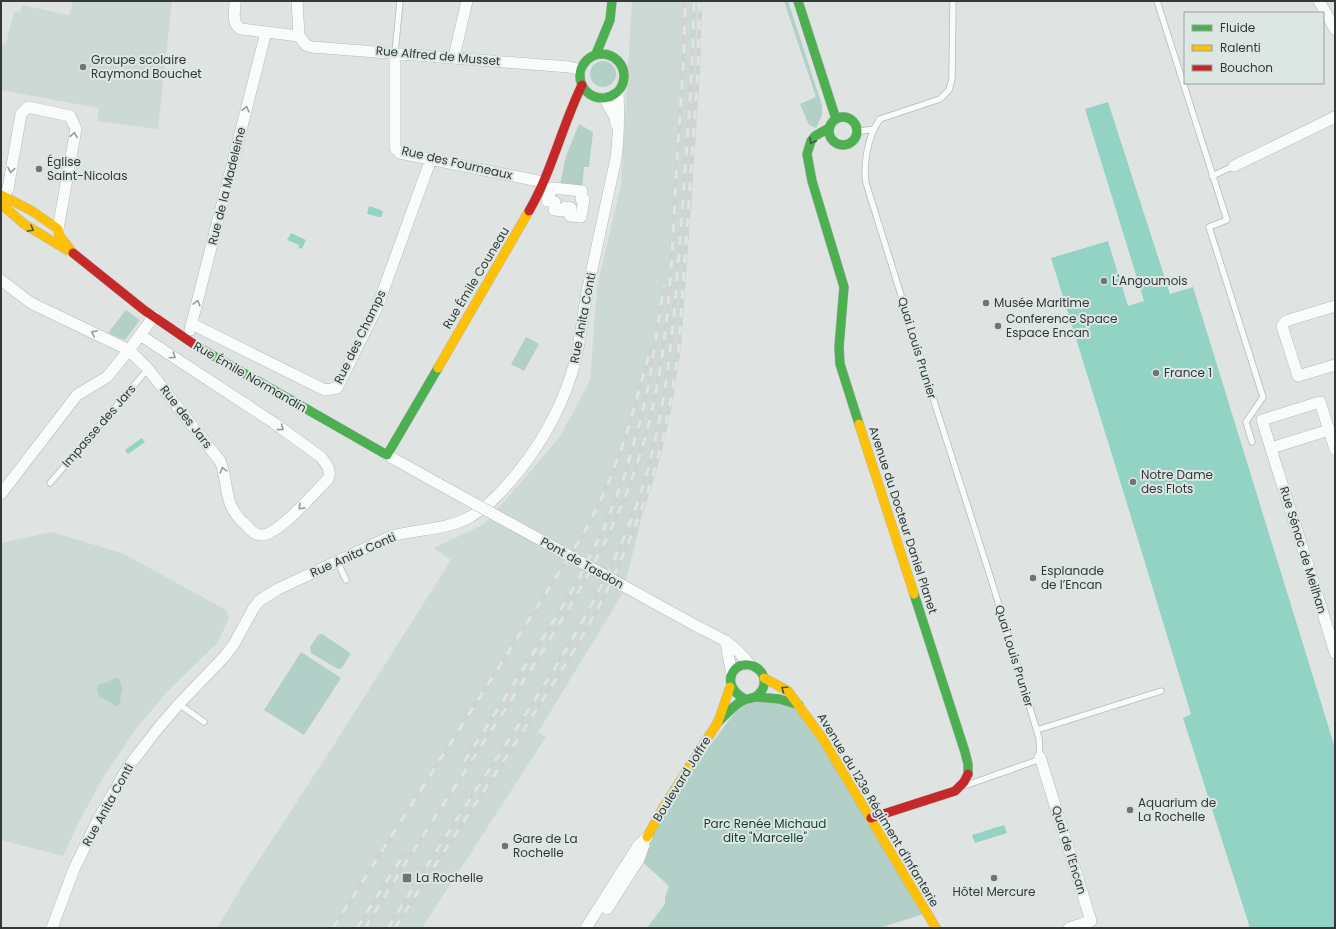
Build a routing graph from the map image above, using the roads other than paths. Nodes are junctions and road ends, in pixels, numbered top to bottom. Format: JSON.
{"nodes":[{"id":1,"x":235,"y":1,"type":"edge"},
{"id":2,"x":297,"y":1,"type":"edge"},
{"id":3,"x":400,"y":1,"type":"edge"},
{"id":4,"x":467,"y":1,"type":"edge"},
{"id":5,"x":612,"y":1,"type":"edge"},
{"id":6,"x":798,"y":1,"type":"edge"},
{"id":7,"x":953,"y":1,"type":"edge"},
{"id":8,"x":1157,"y":1,"type":"edge"},
{"id":9,"x":1320,"y":1,"type":"edge"},
{"id":10,"x":610,"y":20,"type":"junction"},
{"id":11,"x":1335,"y":29,"type":"edge"},
{"id":12,"x":266,"y":32,"type":"junction"},
{"id":13,"x":613,"y":35,"type":"dead end"},
{"id":14,"x":299,"y":36,"type":"junction"},
{"id":15,"x":394,"y":53,"type":"junction"},
{"id":16,"x":596,"y":54,"type":"junction"},
{"id":17,"x":454,"y":58,"type":"junction"},
{"id":18,"x":581,"y":70,"type":"junction"},
{"id":19,"x":582,"y":85,"type":"junction"},
{"id":20,"x":618,"y":91,"type":"junction"},
{"id":21,"x":592,"y":95,"type":"junction"},
{"id":22,"x":604,"y":98,"type":"junction"},
{"id":23,"x":572,"y":106,"type":"junction"},
{"id":24,"x":1335,"y":117,"type":"edge"},
{"id":25,"x":836,"y":119,"type":"junction"},
{"id":26,"x":829,"y":128,"type":"junction"},
{"id":27,"x":874,"y":129,"type":"junction"},
{"id":28,"x":857,"y":134,"type":"junction"},
{"id":29,"x":619,"y":138,"type":"junction"},
{"id":30,"x":825,"y":144,"type":"junction"},
{"id":31,"x":431,"y":159,"type":"junction"},
{"id":32,"x":808,"y":163,"type":"junction"},
{"id":33,"x":1234,"y":166,"type":"joint"},
{"id":34,"x":1212,"y":176,"type":"junction"},
{"id":35,"x":543,"y":182,"type":"junction"},
{"id":36,"x":2,"y":198,"type":"edge"},
{"id":37,"x":58,"y":229,"type":"junction"},
{"id":38,"x":73,"y":253,"type":"junction"},
{"id":39,"x":1,"y":280,"type":"edge"},
{"id":40,"x":1335,"y":306,"type":"edge"},
{"id":41,"x":154,"y":316,"type":"junction"},
{"id":42,"x":192,"y":324,"type":"junction"},
{"id":43,"x":140,"y":335,"type":"junction"},
{"id":44,"x":186,"y":340,"type":"junction"},
{"id":45,"x":129,"y":350,"type":"junction"},
{"id":46,"x":1335,"y":365,"type":"edge"},
{"id":47,"x":148,"y":369,"type":"junction"},
{"id":48,"x":1329,"y":430,"type":"junction"},
{"id":49,"x":1252,"y":442,"type":"dead end"},
{"id":50,"x":1271,"y":448,"type":"junction"},
{"id":51,"x":1335,"y":449,"type":"edge"},
{"id":52,"x":387,"y":455,"type":"junction"},
{"id":53,"x":328,"y":479,"type":"joint"},
{"id":54,"x":50,"y":482,"type":"dead end"},
{"id":55,"x":439,"y":484,"type":"joint"},
{"id":56,"x":1,"y":494,"type":"edge"},
{"id":57,"x":337,"y":561,"type":"junction"},
{"id":58,"x":346,"y":580,"type":"dead end"},
{"id":59,"x":726,"y":641,"type":"junction"},
{"id":60,"x":1335,"y":653,"type":"edge"},
{"id":61,"x":750,"y":664,"type":"junction"},
{"id":62,"x":732,"y":673,"type":"junction"},
{"id":63,"x":764,"y":678,"type":"junction"},
{"id":64,"x":730,"y":687,"type":"junction"},
{"id":65,"x":1160,"y":691,"type":"dead end"},
{"id":66,"x":756,"y":697,"type":"junction"},
{"id":67,"x":745,"y":699,"type":"junction"},
{"id":68,"x":179,"y":704,"type":"junction"},
{"id":69,"x":800,"y":706,"type":"junction"},
{"id":70,"x":204,"y":722,"type":"dead end"},
{"id":71,"x":718,"y":722,"type":"junction"},
{"id":72,"x":1037,"y":730,"type":"junction"},
{"id":73,"x":1040,"y":757,"type":"junction"},
{"id":74,"x":961,"y":787,"type":"junction"},
{"id":75,"x":871,"y":818,"type":"junction"},
{"id":76,"x":646,"y":837,"type":"junction"},
{"id":77,"x":52,"y":928,"type":"edge"},
{"id":78,"x":586,"y":928,"type":"edge"},
{"id":79,"x":595,"y":928,"type":"edge"},
{"id":80,"x":936,"y":928,"type":"edge"},
{"id":81,"x":1069,"y":928,"type":"edge"}],
"edges":[{"from":1,"to":12,"type":"street"},
{"from":2,"to":14,"type":"street"},
{"from":3,"to":15,"type":"lane"},
{"from":4,"to":17,"type":"street"},
{"from":5,"to":10,"type":"street"},
{"from":6,"to":25,"type":"street"},
{"from":7,"to":27,"type":"lane","name":"Quai Louis Prunier"},
{"from":8,"to":34,"type":"lane"},
{"from":9,"to":11,"type":"street"},
{"from":10,"to":13,"type":"street"},
{"from":10,"to":16,"type":"street"},
{"from":12,"to":14,"type":"street"},
{"from":42,"to":12,"type":"street","name":"Rue de la Madeleine","one_way":true},
{"from":14,"to":15,"type":"street","name":"Rue Alfred de Musset"},
{"from":15,"to":17,"type":"street","name":"Rue Alfred de Musset"},
{"from":15,"to":31,"type":"street","name":"Rue des Fourneaux"},
{"from":16,"to":18,"type":"street"},
{"from":16,"to":20,"type":"street"},
{"from":17,"to":18,"type":"street","name":"Rue Alfred de Musset"},
{"from":18,"to":19,"type":"street"},
{"from":19,"to":21,"type":"street"},
{"from":19,"to":23,"type":"street","name":"Rue Émile Couneau"},
{"from":20,"to":22,"type":"street"},
{"from":20,"to":29,"type":"street","name":"Rue Anita Conti"},
{"from":21,"to":22,"type":"street"},
{"from":21,"to":23,"type":"street"},
{"from":22,"to":29,"type":"street","name":"Rue Anita Conti"},
{"from":23,"to":35,"type":"street","name":"Rue Émile Couneau"},
{"from":24,"to":33,"type":"street"},
{"from":25,"to":26,"type":"street"},
{"from":25,"to":28,"type":"street"},
{"from":26,"to":30,"type":"street"},
{"from":26,"to":32,"type":"street","name":"Avenue du Docteur Daniel Planet","one_way":true},
{"from":27,"to":28,"type":"lane"},
{"from":27,"to":72,"type":"lane","name":"Quai Louis Prunier"},
{"from":28,"to":30,"type":"street"},
{"from":29,"to":57,"type":"street","name":"Rue Anita Conti"},
{"from":30,"to":32,"type":"street"},
{"from":31,"to":35,"type":"street","name":"Rue des Fourneaux"},
{"from":31,"to":42,"type":"street","name":"Rue des Champs"},
{"from":32,"to":74,"type":"street","name":"Avenue du Docteur Daniel Planet"},
{"from":33,"to":34,"type":"lane"},
{"from":34,"to":49,"type":"lane"},
{"from":35,"to":52,"type":"street","name":"Rue Émile Couneau"},
{"from":36,"to":37,"type":"street","name":"Rue Émile Normandin"},
{"from":37,"to":36,"type":"street","one_way":true},
{"from":36,"to":38,"type":"street","name":"Rue Émile Normandin","one_way":true},
{"from":37,"to":38,"type":"street","name":"Rue Émile Normandin"},
{"from":38,"to":41,"type":"street","name":"Rue Émile Normandin"},
{"from":45,"to":39,"type":"street","name":"Rue des Jars","one_way":true},
{"from":40,"to":46,"type":"street"},
{"from":41,"to":43,"type":"street"},
{"from":41,"to":44,"type":"street","name":"Rue Émile Normandin"},
{"from":42,"to":44,"type":"street","name":"Rue de la Madeleine"},
{"from":43,"to":45,"type":"street"},
{"from":43,"to":53,"type":"street","name":"Rue Émile Normandin","one_way":true},
{"from":44,"to":52,"type":"street","name":"Rue Émile Normandin"},
{"from":45,"to":47,"type":"street","name":"Rue des Jars"},
{"from":45,"to":56,"type":"street"},
{"from":53,"to":47,"type":"street","name":"Rue des Jars","one_way":true},
{"from":47,"to":54,"type":"lane","name":"Impasse des Jars"},
{"from":48,"to":50,"type":"street"},
{"from":48,"to":50,"type":"street","name":"Rue Sénac de Meilhan"},
{"from":48,"to":51,"type":"street"},
{"from":50,"to":60,"type":"street","name":"Rue Sénac de Meilhan"},
{"from":52,"to":55,"type":"street","name":"Rue Émile Normandin"},
{"from":55,"to":59,"type":"street","name":"Pont de Tasdon","bridge":true},
{"from":57,"to":58,"type":"lane"},
{"from":57,"to":68,"type":"street","name":"Rue Anita Conti"},
{"from":59,"to":61,"type":"street"},
{"from":59,"to":62,"type":"street","name":"Boulevard Joffre"},
{"from":61,"to":62,"type":"street"},
{"from":61,"to":63,"type":"street"},
{"from":62,"to":64,"type":"street","name":"Boulevard Joffre"},
{"from":63,"to":66,"type":"street"},
{"from":69,"to":63,"type":"street","name":"Avenue du 123e Régiment d'Infanterie","one_way":true},
{"from":64,"to":67,"type":"street"},
{"from":64,"to":71,"type":"street","name":"Boulevard Joffre"},
{"from":65,"to":72,"type":"lane"},
{"from":66,"to":67,"type":"street"},
{"from":66,"to":69,"type":"street"},
{"from":67,"to":71,"type":"street","name":"Boulevard Joffre"},
{"from":68,"to":70,"type":"lane"},
{"from":68,"to":77,"type":"street","name":"Rue Anita Conti"},
{"from":69,"to":75,"type":"street","name":"Avenue du 123e Régiment d'Infanterie"},
{"from":71,"to":76,"type":"street","name":"Boulevard Joffre"},
{"from":72,"to":73,"type":"lane","name":"Quai Louis Prunier"},
{"from":73,"to":74,"type":"lane"},
{"from":73,"to":81,"type":"street","name":"Quai de l'Encan"},
{"from":74,"to":75,"type":"street"},
{"from":75,"to":80,"type":"street","name":"Avenue du 123e Régiment d'Infanterie"},
{"from":76,"to":78,"type":"street","name":"Boulevard Joffre"},
{"from":76,"to":79,"type":"street","name":"Boulevard Joffre"}]}
